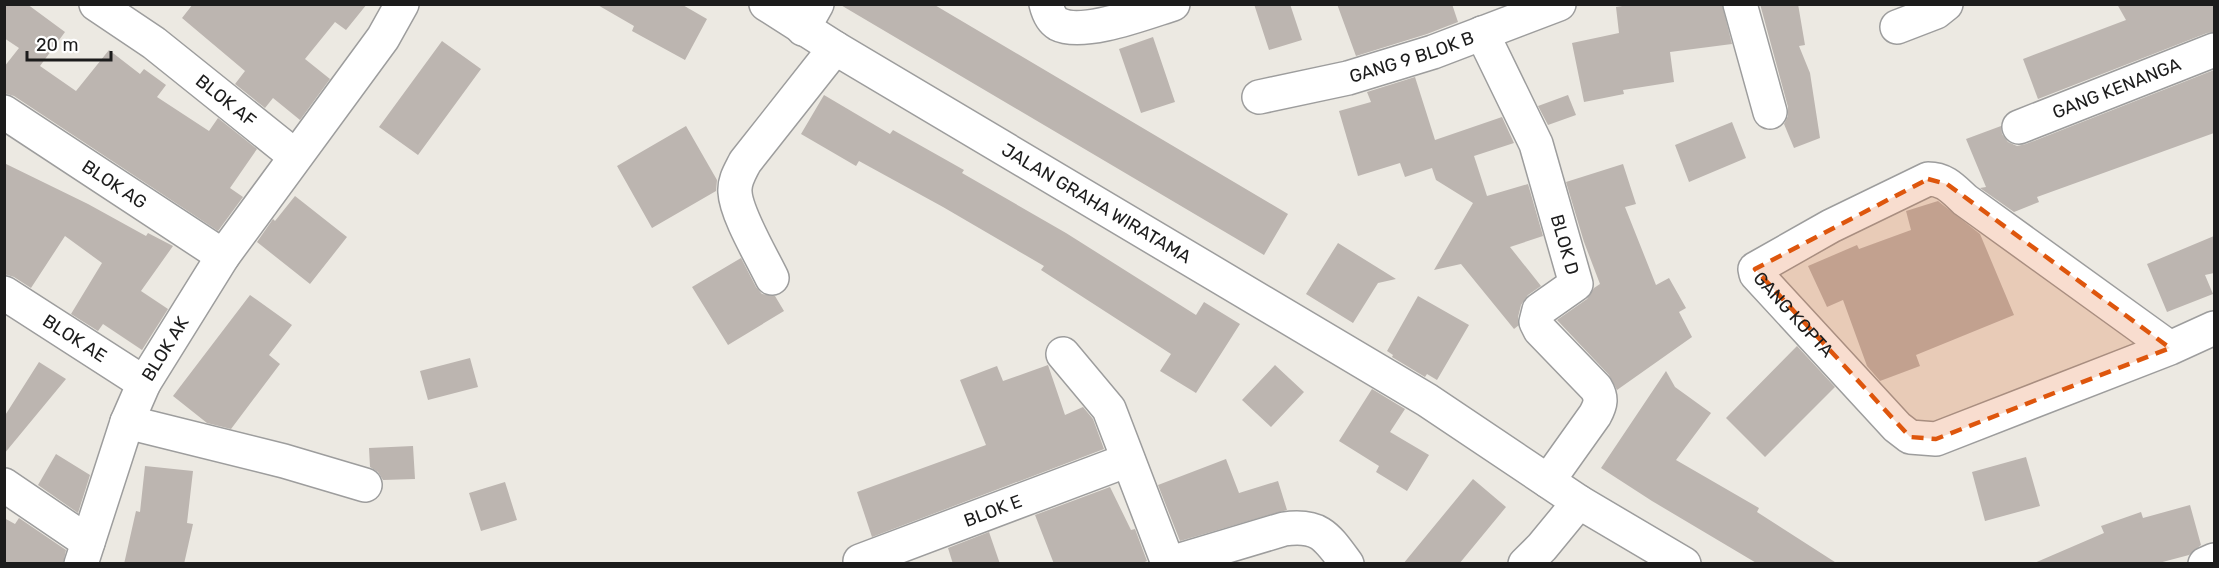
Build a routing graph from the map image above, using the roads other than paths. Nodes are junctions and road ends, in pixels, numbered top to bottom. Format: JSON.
{"nodes":[{"id":1,"x":96,"y":4,"type":"edge"},
{"id":2,"x":402,"y":4,"type":"edge"},
{"id":3,"x":766,"y":4,"type":"edge"},
{"id":4,"x":1046,"y":4,"type":"edge"},
{"id":5,"x":1173,"y":4,"type":"edge"},
{"id":6,"x":1559,"y":4,"type":"edge"},
{"id":7,"x":1740,"y":4,"type":"edge"},
{"id":8,"x":1946,"y":4,"type":"edge"},
{"id":9,"x":810,"y":17,"type":"edge"},
{"id":10,"x":1897,"y":27,"type":"dead end"},
{"id":11,"x":1482,"y":33,"type":"junction"},
{"id":12,"x":835,"y":48,"type":"junction"},
{"id":13,"x":2214,"y":50,"type":"edge"},
{"id":14,"x":1259,"y":97,"type":"dead end"},
{"id":15,"x":4,"y":112,"type":"edge"},
{"id":16,"x":1770,"y":112,"type":"dead end"},
{"id":17,"x":2019,"y":127,"type":"dead end"},
{"id":18,"x":295,"y":156,"type":"junction"},
{"id":19,"x":223,"y":256,"type":"junction"},
{"id":20,"x":772,"y":278,"type":"dead end"},
{"id":21,"x":4,"y":294,"type":"edge"},
{"id":22,"x":2214,"y":328,"type":"edge"},
{"id":23,"x":2170,"y":348,"type":"junction"},
{"id":24,"x":1063,"y":354,"type":"dead end"},
{"id":25,"x":144,"y":383,"type":"junction"},
{"id":26,"x":127,"y":422,"type":"junction"},
{"id":27,"x":1128,"y":460,"type":"junction"},
{"id":28,"x":1548,"y":481,"type":"junction"},
{"id":29,"x":4,"y":485,"type":"edge"},
{"id":30,"x":365,"y":486,"type":"dead end"},
{"id":31,"x":1579,"y":502,"type":"junction"},
{"id":32,"x":84,"y":553,"type":"edge"},
{"id":33,"x":2214,"y":560,"type":"edge"},
{"id":34,"x":860,"y":561,"type":"dead end"},
{"id":35,"x":1168,"y":563,"type":"edge"},
{"id":36,"x":1347,"y":564,"type":"edge"},
{"id":37,"x":1525,"y":564,"type":"edge"},
{"id":38,"x":1684,"y":564,"type":"edge"},
{"id":39,"x":2205,"y":564,"type":"edge"}],
"edges":[{"from":1,"to":18,"type":"street","name":"BLOK AF"},
{"from":2,"to":18,"type":"street","name":"BLOK AK"},
{"from":3,"to":9,"type":"street","name":"JALAN GRAHA WIRATAMA"},
{"from":4,"to":5,"type":"street"},
{"from":6,"to":11,"type":"street","name":"GANG 9 BLOK B"},
{"from":7,"to":16,"type":"street"},
{"from":8,"to":10,"type":"street"},
{"from":9,"to":12,"type":"street","name":"JALAN GRAHA WIRATAMA"},
{"from":11,"to":14,"type":"street","name":"GANG 9 BLOK B"},
{"from":11,"to":28,"type":"street","name":"BLOK D"},
{"from":12,"to":20,"type":"street"},
{"from":12,"to":28,"type":"street","name":"JALAN GRAHA WIRATAMA"},
{"from":13,"to":17,"type":"street","name":"GANG KENANGA"},
{"from":15,"to":19,"type":"street","name":"BLOK AG"},
{"from":18,"to":19,"type":"street","name":"BLOK AK"},
{"from":19,"to":25,"type":"street","name":"BLOK AK"},
{"from":21,"to":25,"type":"street","name":"BLOK AE"},
{"from":22,"to":23,"type":"street","name":"GANG KOPTA"},
{"from":23,"to":23,"type":"street","name":"GANG KOPTA"},
{"from":24,"to":27,"type":"street"},
{"from":25,"to":26,"type":"street","name":"BLOK AK"},
{"from":26,"to":30,"type":"street"},
{"from":26,"to":32,"type":"street","name":"BLOK AK"},
{"from":27,"to":34,"type":"street","name":"BLOK E"},
{"from":27,"to":35,"type":"street"},
{"from":28,"to":31,"type":"street","name":"JALAN GRAHA WIRATAMA"},
{"from":29,"to":32,"type":"street"},
{"from":31,"to":37,"type":"street"},
{"from":31,"to":38,"type":"street","name":"JALAN GRAHA WIRATAMA"},
{"from":33,"to":39,"type":"street"},
{"from":35,"to":36,"type":"street"}]}
